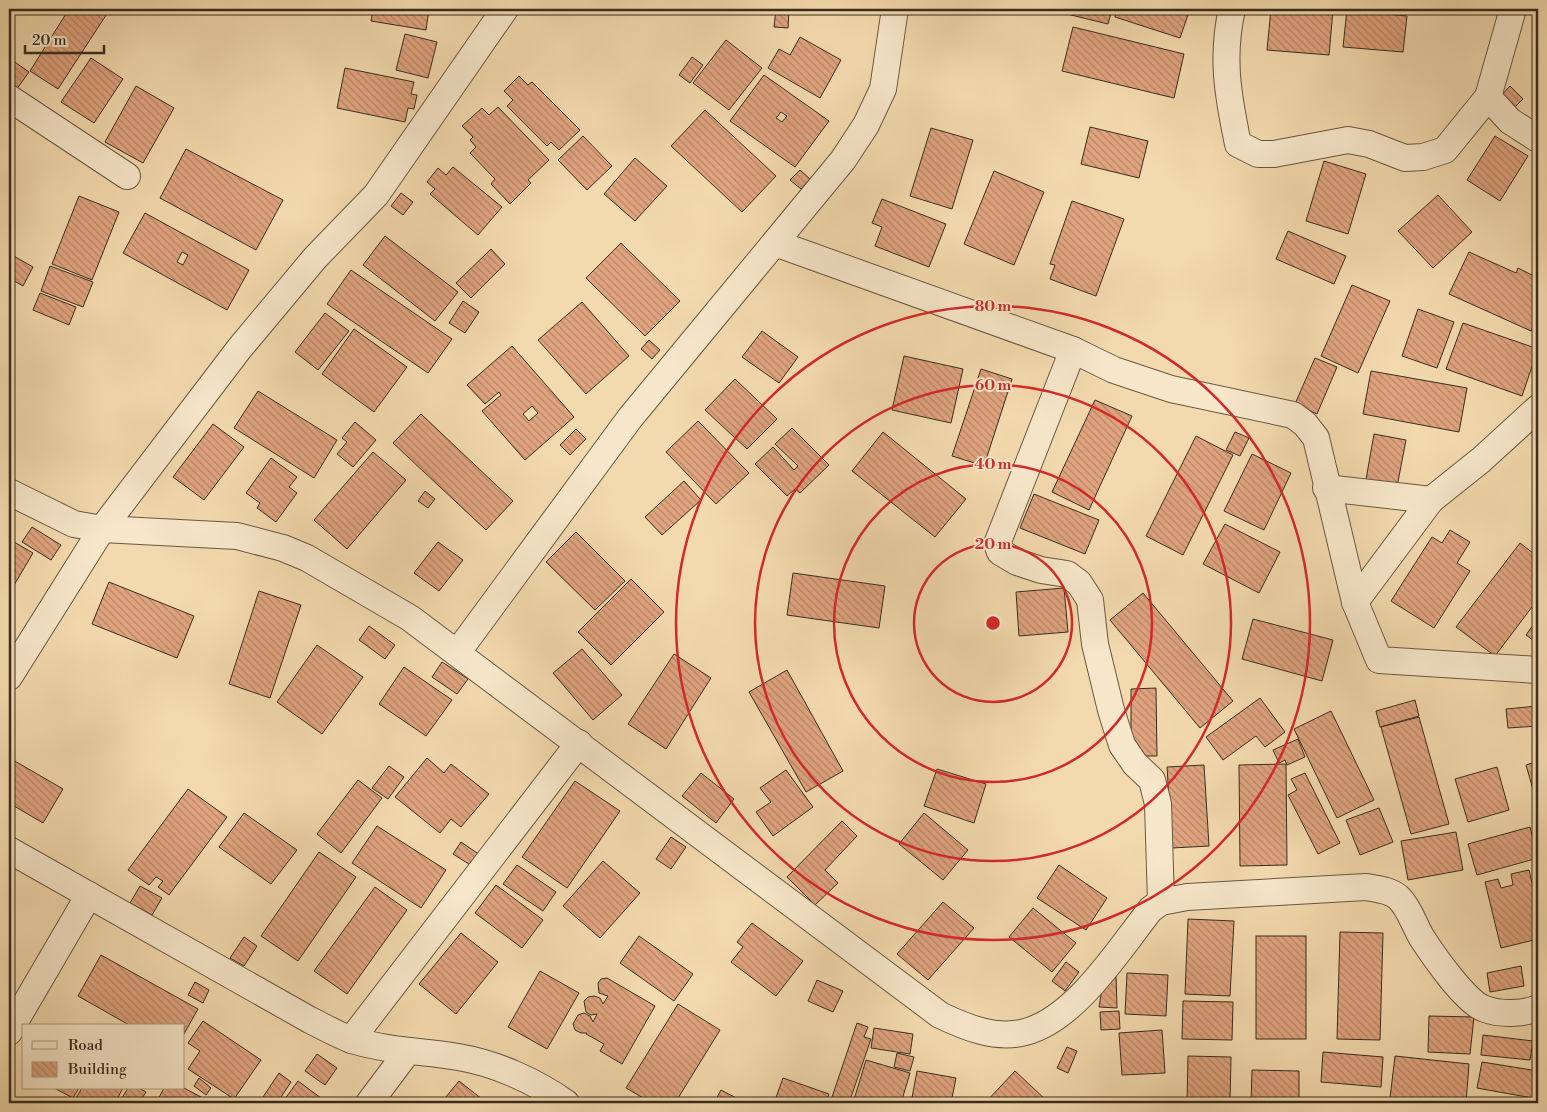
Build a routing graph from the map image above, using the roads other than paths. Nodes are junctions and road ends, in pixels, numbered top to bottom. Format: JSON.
{"nodes":[{"id":1,"x":505,"y":9,"type":"edge"},
{"id":2,"x":895,"y":9,"type":"edge"},
{"id":3,"x":1232,"y":9,"type":"edge"},
{"id":4,"x":1513,"y":9,"type":"edge"},
{"id":5,"x":1488,"y":97,"type":"junction"},
{"id":6,"x":9,"y":98,"type":"edge"},
{"id":7,"x":1538,"y":139,"type":"edge"},
{"id":8,"x":127,"y":176,"type":"dead end"},
{"id":9,"x":775,"y":242,"type":"junction"},
{"id":10,"x":1073,"y":350,"type":"junction"},
{"id":11,"x":1538,"y":408,"type":"edge"},
{"id":12,"x":1326,"y":488,"type":"junction"},
{"id":13,"x":9,"y":492,"type":"edge"},
{"id":14,"x":1431,"y":500,"type":"junction"},
{"id":15,"x":102,"y":529,"type":"junction"},
{"id":16,"x":1355,"y":602,"type":"junction"},
{"id":17,"x":457,"y":653,"type":"junction"},
{"id":18,"x":1538,"y":670,"type":"edge"},
{"id":19,"x":9,"y":677,"type":"edge"},
{"id":20,"x":579,"y":743,"type":"junction"},
{"id":21,"x":9,"y":850,"type":"edge"},
{"id":22,"x":89,"y":895,"type":"junction"},
{"id":23,"x":1161,"y":902,"type":"junction"},
{"id":24,"x":1538,"y":1008,"type":"edge"},
{"id":25,"x":9,"y":1032,"type":"edge"},
{"id":26,"x":351,"y":1040,"type":"junction"},
{"id":27,"x":408,"y":1052,"type":"junction"},
{"id":28,"x":368,"y":1103,"type":"edge"},
{"id":29,"x":566,"y":1103,"type":"edge"}],
"edges":[{"from":1,"to":15,"type":"street"},
{"from":2,"to":9,"type":"street"},
{"from":3,"to":5,"type":"street"},
{"from":4,"to":5,"type":"street"},
{"from":5,"to":7,"type":"street"},
{"from":6,"to":8,"type":"street"},
{"from":9,"to":10,"type":"street"},
{"from":9,"to":17,"type":"street"},
{"from":10,"to":12,"type":"street"},
{"from":10,"to":23,"type":"street"},
{"from":11,"to":14,"type":"street"},
{"from":12,"to":14,"type":"street"},
{"from":12,"to":16,"type":"street"},
{"from":13,"to":15,"type":"street"},
{"from":14,"to":16,"type":"street"},
{"from":15,"to":17,"type":"street"},
{"from":15,"to":19,"type":"street"},
{"from":16,"to":18,"type":"street"},
{"from":17,"to":20,"type":"street"},
{"from":20,"to":23,"type":"street"},
{"from":20,"to":26,"type":"street"},
{"from":21,"to":22,"type":"street"},
{"from":22,"to":25,"type":"street"},
{"from":22,"to":26,"type":"street"},
{"from":23,"to":24,"type":"street"},
{"from":26,"to":27,"type":"street"},
{"from":27,"to":28,"type":"street"},
{"from":27,"to":29,"type":"street"}]}
